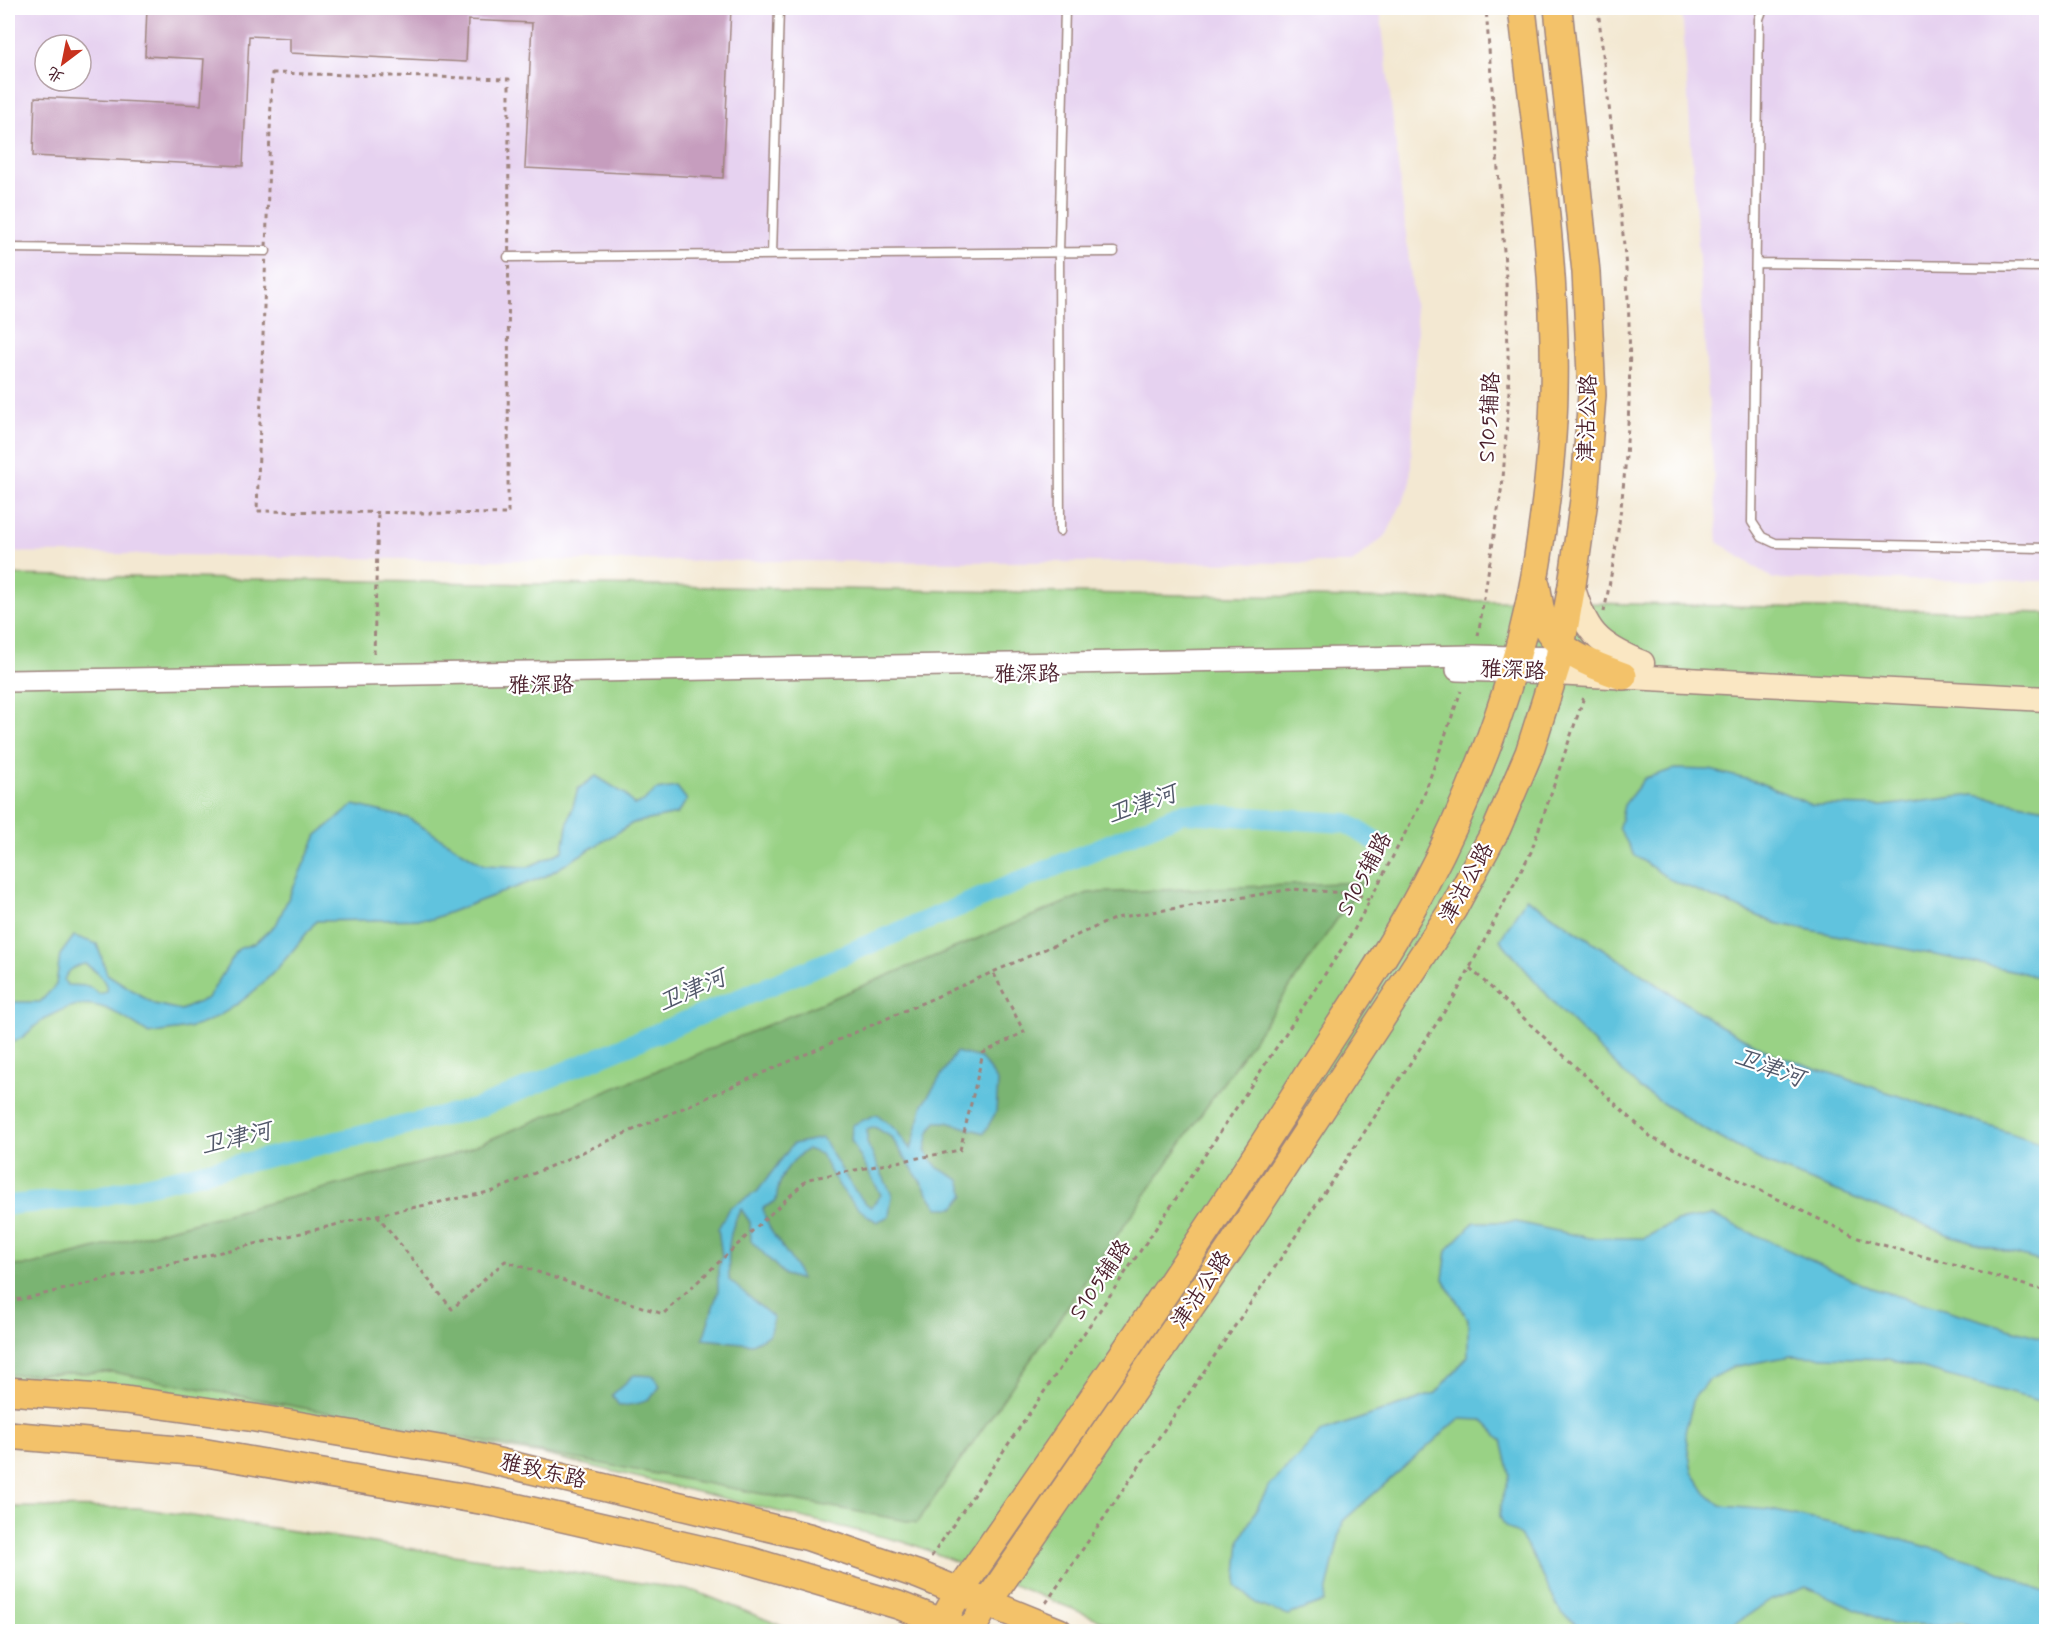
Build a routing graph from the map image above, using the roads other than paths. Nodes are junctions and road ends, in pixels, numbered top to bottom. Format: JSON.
{"nodes":[{"id":1,"x":779,"y":8,"type":"edge"},
{"id":2,"x":1065,"y":8,"type":"edge"},
{"id":3,"x":1522,"y":8,"type":"edge"},
{"id":4,"x":1558,"y":8,"type":"edge"},
{"id":5,"x":1763,"y":8,"type":"edge"},
{"id":6,"x":8,"y":248,"type":"edge"},
{"id":7,"x":266,"y":251,"type":"road end"},
{"id":8,"x":1114,"y":252,"type":"dead end"},
{"id":9,"x":1059,"y":253,"type":"junction"},
{"id":10,"x":772,"y":255,"type":"junction"},
{"id":11,"x":508,"y":257,"type":"road end"},
{"id":12,"x":1756,"y":263,"type":"junction"},
{"id":13,"x":2046,"y":267,"type":"edge"},
{"id":14,"x":1060,"y":531,"type":"dead end"},
{"id":15,"x":2046,"y":548,"type":"edge"},
{"id":16,"x":1535,"y":578,"type":"junction"},
{"id":17,"x":1572,"y":585,"type":"junction"},
{"id":18,"x":1565,"y":659,"type":"junction"},
{"id":19,"x":1471,"y":663,"type":"junction"},
{"id":20,"x":1514,"y":664,"type":"junction"},
{"id":21,"x":1633,"y":670,"type":"junction"},
{"id":22,"x":8,"y":681,"type":"edge"},
{"id":23,"x":2046,"y":685,"type":"edge"},
{"id":24,"x":8,"y":695,"type":"edge"},
{"id":25,"x":2046,"y":699,"type":"edge"},
{"id":26,"x":8,"y":1391,"type":"edge"},
{"id":27,"x":8,"y":1435,"type":"edge"},
{"id":28,"x":959,"y":1592,"type":"junction"},
{"id":29,"x":987,"y":1603,"type":"junction"},
{"id":30,"x":948,"y":1628,"type":"edge"},
{"id":31,"x":970,"y":1632,"type":"edge"},
{"id":32,"x":1059,"y":1632,"type":"edge"}],
"edges":[{"from":1,"to":10,"type":"lane"},
{"from":2,"to":9,"type":"lane"},
{"from":3,"to":16,"type":"main road","name":"津沽公路"},
{"from":4,"to":17,"type":"main road","name":"津沽公路"},
{"from":5,"to":12,"type":"lane"},
{"from":6,"to":7,"type":"lane"},
{"from":8,"to":9,"type":"lane"},
{"from":9,"to":10,"type":"lane"},
{"from":9,"to":14,"type":"lane"},
{"from":10,"to":11,"type":"lane"},
{"from":12,"to":13,"type":"lane"},
{"from":12,"to":15,"type":"lane"},
{"from":16,"to":18,"type":"main road"},
{"from":16,"to":20,"type":"main road","name":"津沽公路"},
{"from":17,"to":18,"type":"main road","name":"津沽公路"},
{"from":17,"to":21,"type":"main road"},
{"from":18,"to":20,"type":"street","name":"雅深路"},
{"from":18,"to":21,"type":"main road"},
{"from":18,"to":29,"type":"main road","name":"津沽公路"},
{"from":19,"to":20,"type":"street","name":"雅深路"},
{"from":19,"to":22,"type":"street","name":"雅深路"},
{"from":19,"to":24,"type":"street","name":"雅深路"},
{"from":20,"to":28,"type":"main road","name":"津沽公路"},
{"from":21,"to":23,"type":"main road"},
{"from":21,"to":25,"type":"main road"},
{"from":26,"to":28,"type":"main road","name":"雅致东路"},
{"from":27,"to":30,"type":"main road","name":"雅致东路"},
{"from":28,"to":29,"type":"main road","name":"雅致东路"},
{"from":28,"to":30,"type":"main road","name":"津沽公路"},
{"from":29,"to":31,"type":"main road","name":"津沽公路"},
{"from":29,"to":32,"type":"main road","name":"雅致东路"}]}
